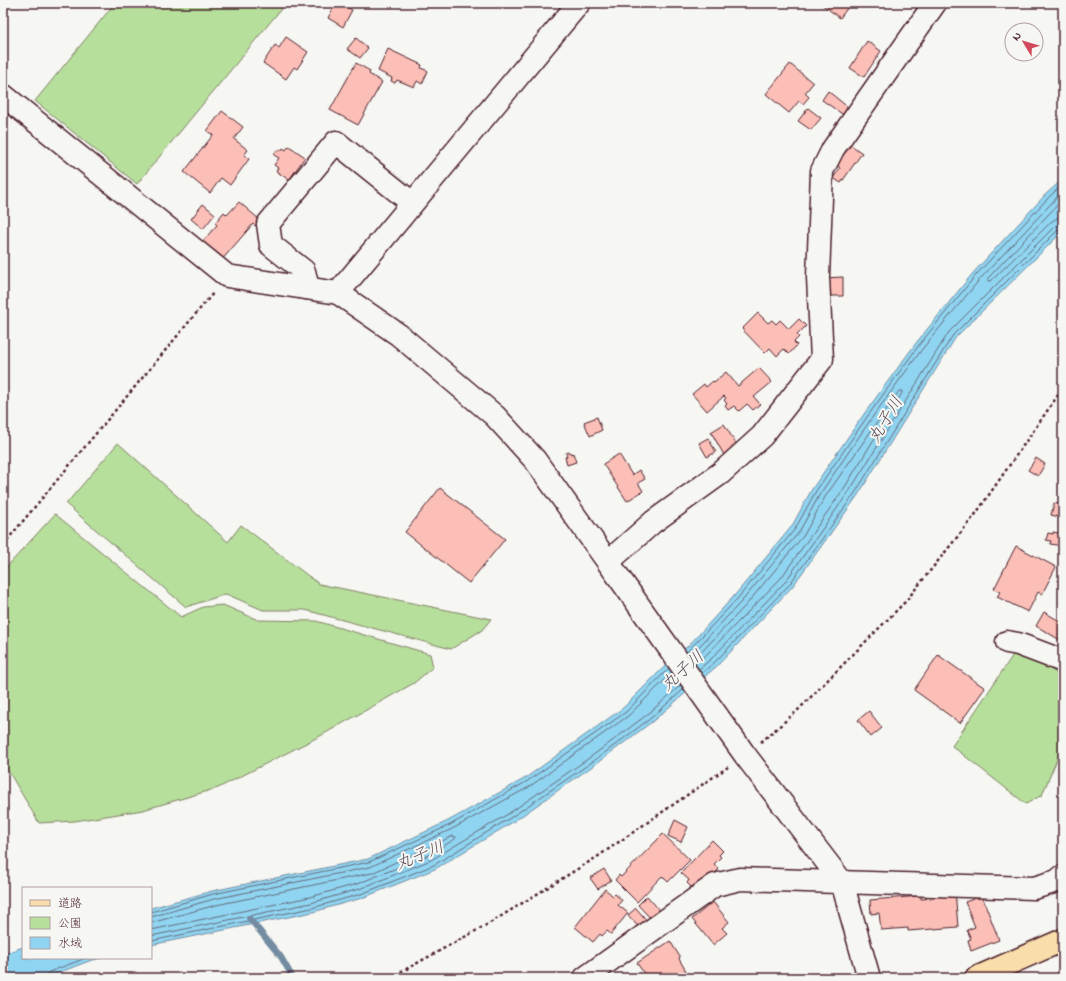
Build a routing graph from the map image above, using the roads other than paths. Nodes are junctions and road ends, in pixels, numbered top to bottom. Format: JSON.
{"nodes":[{"id":1,"x":579,"y":3,"type":"edge"},
{"id":2,"x":935,"y":3,"type":"edge"},
{"id":3,"x":3,"y":95,"type":"edge"},
{"id":4,"x":412,"y":203,"type":"junction"},
{"id":5,"x":308,"y":288,"type":"junction"},
{"id":6,"x":338,"y":293,"type":"junction"},
{"id":7,"x":608,"y":562,"type":"junction"},
{"id":8,"x":1007,"y":642,"type":"dead end"},
{"id":9,"x":1063,"y":661,"type":"edge"},
{"id":10,"x":1063,"y":876,"type":"edge"},
{"id":11,"x":842,"y":882,"type":"junction"},
{"id":12,"x":1063,"y":940,"type":"edge"},
{"id":13,"x":585,"y":978,"type":"edge"},
{"id":14,"x":869,"y":978,"type":"edge"},
{"id":15,"x":976,"y":978,"type":"edge"}],
"edges":[{"from":1,"to":4,"type":"street"},
{"from":2,"to":7,"type":"street"},
{"from":3,"to":5,"type":"street"},
{"from":4,"to":5,"type":"street"},
{"from":4,"to":6,"type":"street"},
{"from":5,"to":6,"type":"street"},
{"from":6,"to":7,"type":"street"},
{"from":7,"to":11,"type":"street"},
{"from":8,"to":9,"type":"street"},
{"from":10,"to":11,"type":"street"},
{"from":11,"to":13,"type":"street"},
{"from":11,"to":14,"type":"street"},
{"from":12,"to":15,"type":"main road"}]}
